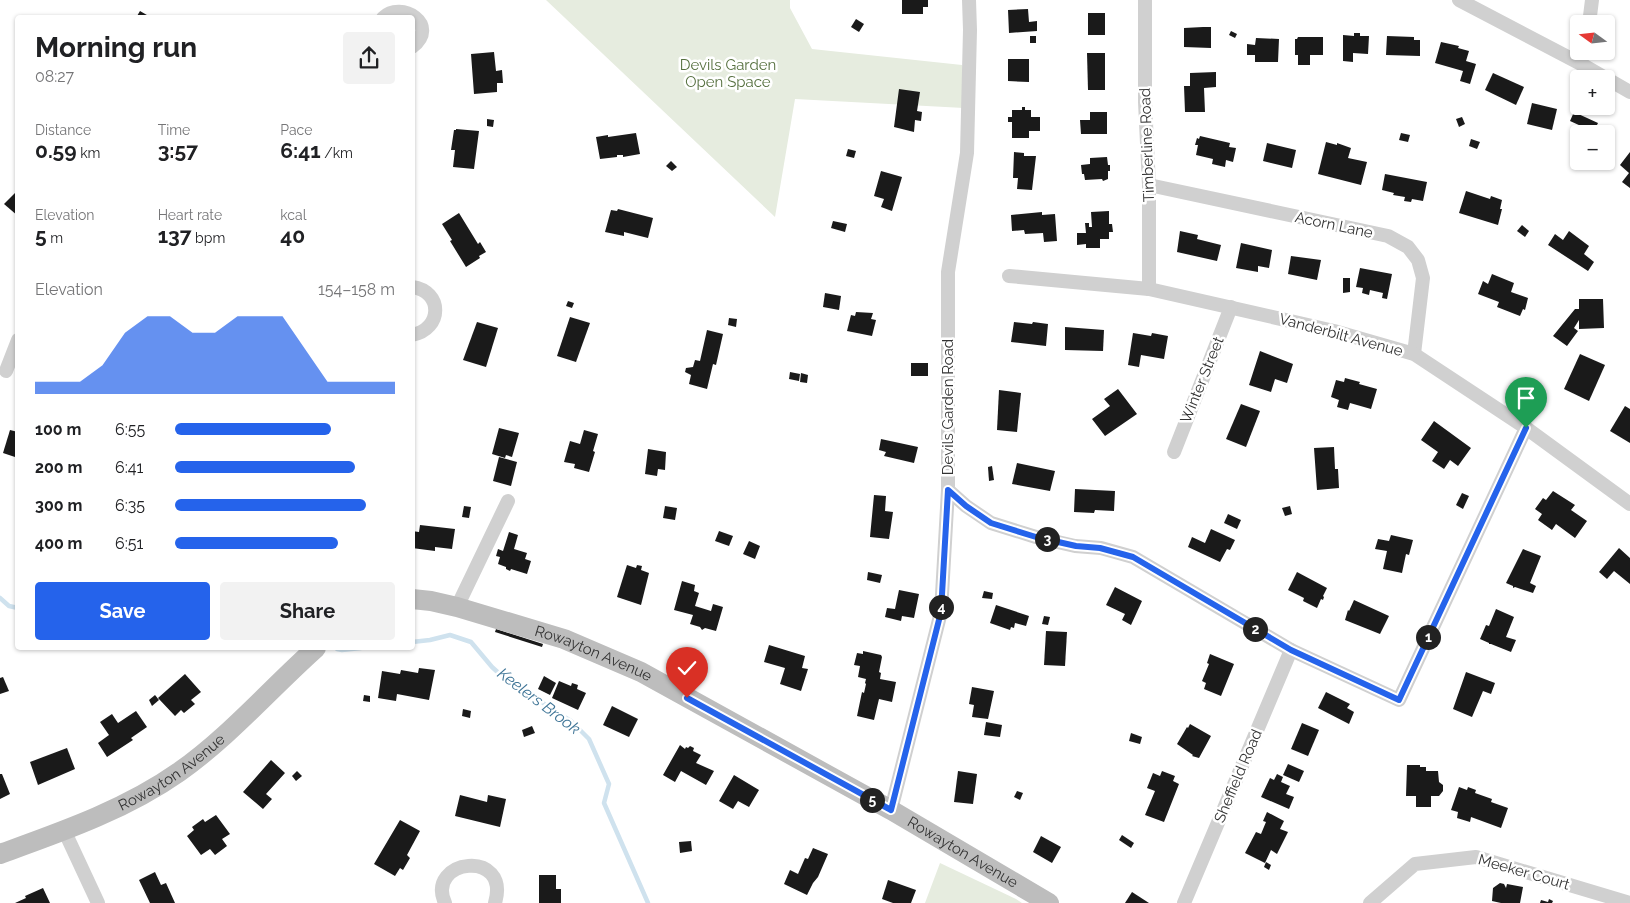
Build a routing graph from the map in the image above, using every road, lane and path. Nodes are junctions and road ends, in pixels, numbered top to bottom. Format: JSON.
{"nodes":[{"id":1,"x":969,"y":0,"type":"edge"},
{"id":2,"x":1145,"y":0,"type":"edge"},
{"id":3,"x":1459,"y":0,"type":"edge"},
{"id":4,"x":1592,"y":0,"type":"edge"},
{"id":5,"x":386,"y":15,"type":"edge"},
{"id":6,"x":1590,"y":15,"type":"edge"},
{"id":7,"x":415,"y":44,"type":"edge"},
{"id":8,"x":1570,"y":52,"type":"edge"},
{"id":9,"x":1587,"y":60,"type":"edge"},
{"id":10,"x":1630,"y":92,"type":"edge"},
{"id":11,"x":1149,"y":185,"type":"junction"},
{"id":12,"x":1009,"y":276,"type":"dead end"},
{"id":13,"x":415,"y":287,"type":"edge"},
{"id":14,"x":1149,"y":289,"type":"junction"},
{"id":15,"x":1231,"y":307,"type":"junction"},
{"id":16,"x":415,"y":334,"type":"edge"},
{"id":17,"x":15,"y":350,"type":"edge"},
{"id":18,"x":1414,"y":354,"type":"junction"},
{"id":19,"x":8,"y":373,"type":"edge"},
{"id":20,"x":1526,"y":428,"type":"junction"},
{"id":21,"x":1174,"y":452,"type":"dead end"},
{"id":22,"x":948,"y":490,"type":"junction"},
{"id":23,"x":508,"y":501,"type":"dead end"},
{"id":24,"x":1630,"y":504,"type":"edge"},
{"id":25,"x":415,"y":599,"type":"edge"},
{"id":26,"x":457,"y":607,"type":"junction"},
{"id":27,"x":314,"y":650,"type":"edge"},
{"id":28,"x":1291,"y":650,"type":"junction"},
{"id":29,"x":891,"y":810,"type":"junction"},
{"id":30,"x":64,"y":830,"type":"junction"},
{"id":31,"x":0,"y":854,"type":"edge"},
{"id":32,"x":98,"y":903,"type":"edge"},
{"id":33,"x":445,"y":903,"type":"edge"},
{"id":34,"x":495,"y":903,"type":"edge"},
{"id":35,"x":1049,"y":903,"type":"edge"},
{"id":36,"x":1184,"y":903,"type":"edge"},
{"id":37,"x":1370,"y":903,"type":"edge"},
{"id":38,"x":1630,"y":903,"type":"edge"}],
"edges":[{"from":1,"to":22,"type":"street","name":"Devils Garden Road"},
{"from":2,"to":11,"type":"street","name":"Timberline Road"},
{"from":3,"to":8,"type":"street"},
{"from":4,"to":6,"type":"street"},
{"from":5,"to":7,"type":"street"},
{"from":9,"to":10,"type":"street"},
{"from":11,"to":14,"type":"street","name":"Timberline Road"},
{"from":11,"to":18,"type":"street","name":"Acorn Lane"},
{"from":12,"to":14,"type":"street","name":"Vanderbilt Avenue"},
{"from":13,"to":16,"type":"street"},
{"from":14,"to":15,"type":"street","name":"Vanderbilt Avenue"},
{"from":15,"to":18,"type":"street","name":"Vanderbilt Avenue"},
{"from":15,"to":21,"type":"street","name":"Winter Street"},
{"from":17,"to":19,"type":"street"},
{"from":18,"to":20,"type":"street","name":"Vanderbilt Avenue"},
{"from":20,"to":24,"type":"street","name":"Vanderbilt Avenue"},
{"from":20,"to":28,"type":"street"},
{"from":22,"to":28,"type":"street"},
{"from":22,"to":29,"type":"street","name":"Devils Garden Road"},
{"from":23,"to":26,"type":"street"},
{"from":25,"to":26,"type":"street","name":"Rowayton Avenue"},
{"from":26,"to":29,"type":"street","name":"Rowayton Avenue"},
{"from":27,"to":30,"type":"street","name":"Rowayton Avenue"},
{"from":28,"to":36,"type":"street","name":"Sheffield Road"},
{"from":29,"to":35,"type":"street","name":"Rowayton Avenue"},
{"from":30,"to":31,"type":"street","name":"Rowayton Avenue"},
{"from":30,"to":32,"type":"street"},
{"from":33,"to":34,"type":"street"},
{"from":37,"to":38,"type":"street","name":"Meeker Court"}]}
